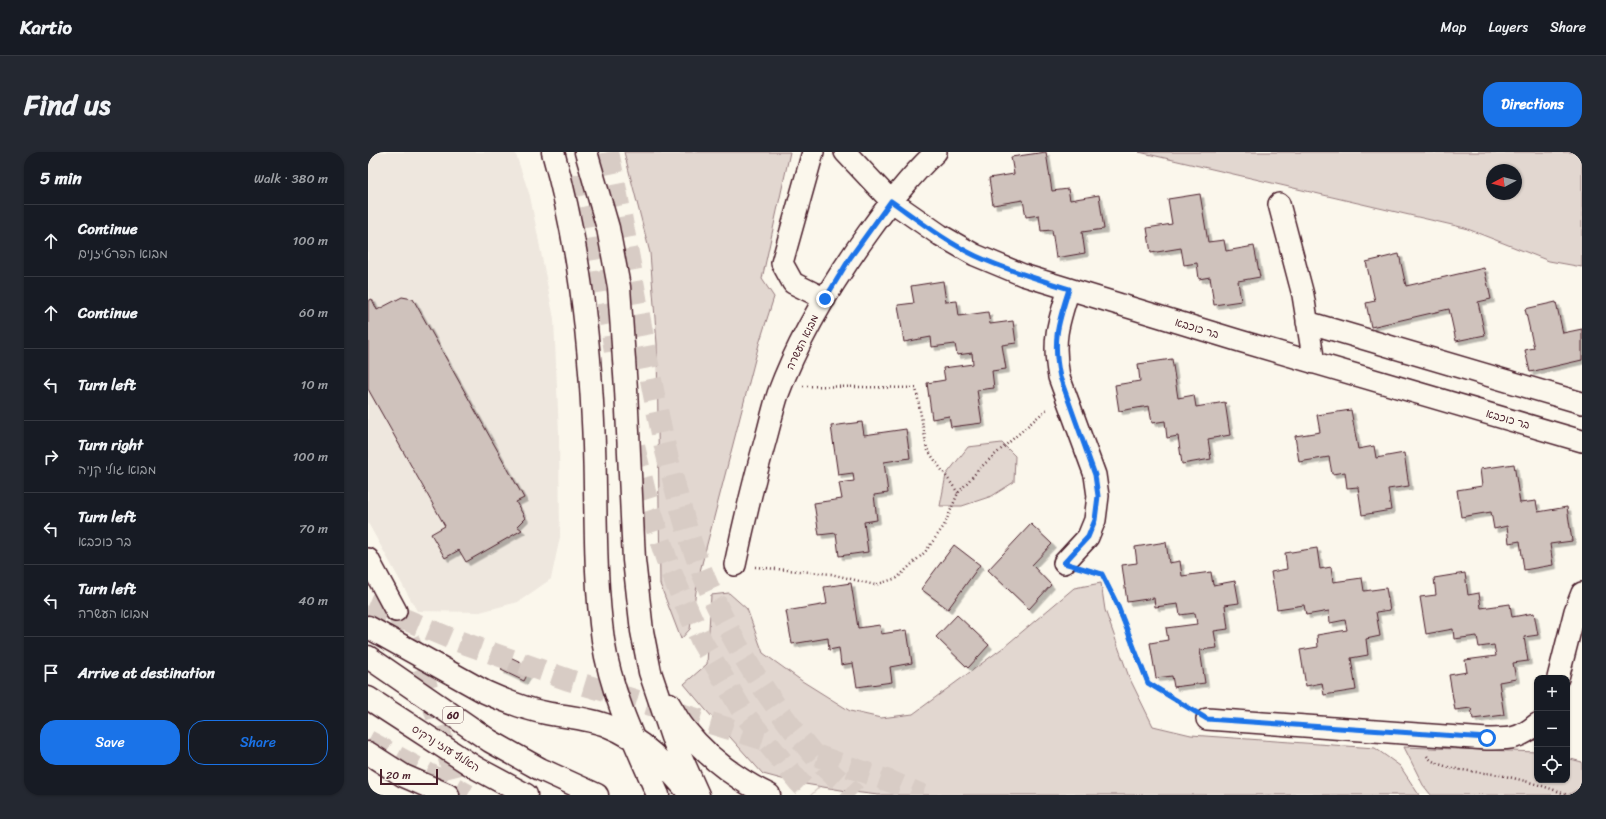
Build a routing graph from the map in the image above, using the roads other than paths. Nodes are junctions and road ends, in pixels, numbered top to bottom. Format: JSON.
{"nodes":[{"id":1,"x":553,"y":152,"type":"edge"},
{"id":2,"x":586,"y":152,"type":"edge"},
{"id":3,"x":814,"y":152,"type":"edge"},
{"id":4,"x":845,"y":152,"type":"edge"},
{"id":5,"x":936,"y":152,"type":"edge"},
{"id":6,"x":891,"y":201,"type":"junction"},
{"id":7,"x":1279,"y":204,"type":"dead end"},
{"id":8,"x":1069,"y":289,"type":"junction"},
{"id":9,"x":825,"y":299,"type":"junction"},
{"id":10,"x":1307,"y":322,"type":"junction"},
{"id":11,"x":1314,"y":363,"type":"junction"},
{"id":12,"x":1582,"y":403,"type":"edge"},
{"id":13,"x":1582,"y":441,"type":"edge"},
{"id":14,"x":368,"y":559,"type":"edge"},
{"id":15,"x":1064,"y":563,"type":"road end"},
{"id":16,"x":735,"y":565,"type":"road end"},
{"id":17,"x":1582,"y":593,"type":"edge"},
{"id":18,"x":396,"y":611,"type":"tunnel mouth"},
{"id":19,"x":368,"y":627,"type":"edge"},
{"id":20,"x":368,"y":657,"type":"edge"},
{"id":21,"x":650,"y":672,"type":"junction"},
{"id":22,"x":1559,"y":675,"type":"edge"},
{"id":23,"x":368,"y":698,"type":"edge"},
{"id":24,"x":1207,"y":719,"type":"road end"},
{"id":25,"x":1534,"y":726,"type":"edge"},
{"id":26,"x":633,"y":739,"type":"junction"},
{"id":27,"x":368,"y":753,"type":"edge"},
{"id":28,"x":448,"y":795,"type":"tunnel mouth"},
{"id":29,"x":526,"y":795,"type":"edge"},
{"id":30,"x":597,"y":795,"type":"edge"},
{"id":31,"x":658,"y":795,"type":"edge"},
{"id":32,"x":690,"y":795,"type":"edge"},
{"id":33,"x":698,"y":795,"type":"edge"},
{"id":34,"x":769,"y":795,"type":"edge"}],
"edges":[{"from":1,"to":26,"type":"highway"},
{"from":2,"to":21,"type":"highway"},
{"from":3,"to":9,"type":"street"},
{"from":4,"to":6,"type":"street","name":"בר כוכבא"},
{"from":5,"to":6,"type":"street","name":"מבוא העשרה"},
{"from":6,"to":8,"type":"street","name":"בר כוכבא"},
{"from":6,"to":9,"type":"street","name":"מבוא העשרה"},
{"from":7,"to":10,"type":"street"},
{"from":8,"to":11,"type":"street","name":"בר כוכבא"},
{"from":8,"to":15,"type":"street"},
{"from":9,"to":16,"type":"street","name":"מבוא העשרה"},
{"from":10,"to":11,"type":"street"},
{"from":10,"to":12,"type":"street"},
{"from":11,"to":13,"type":"street","name":"בר כוכבא"},
{"from":14,"to":18,"type":"street"},
{"from":17,"to":22,"type":"street"},
{"from":19,"to":26,"type":"highway"},
{"from":20,"to":30,"type":"highway","number":"60"},
{"from":21,"to":33,"type":"highway"},
{"from":21,"to":34,"type":"highway"},
{"from":23,"to":29,"type":"highway","name":"האלוף עוזי נרקיס"},
{"from":24,"to":25,"type":"street"},
{"from":26,"to":31,"type":"highway"},
{"from":26,"to":32,"type":"highway"},
{"from":27,"to":28,"type":"highway"}]}
